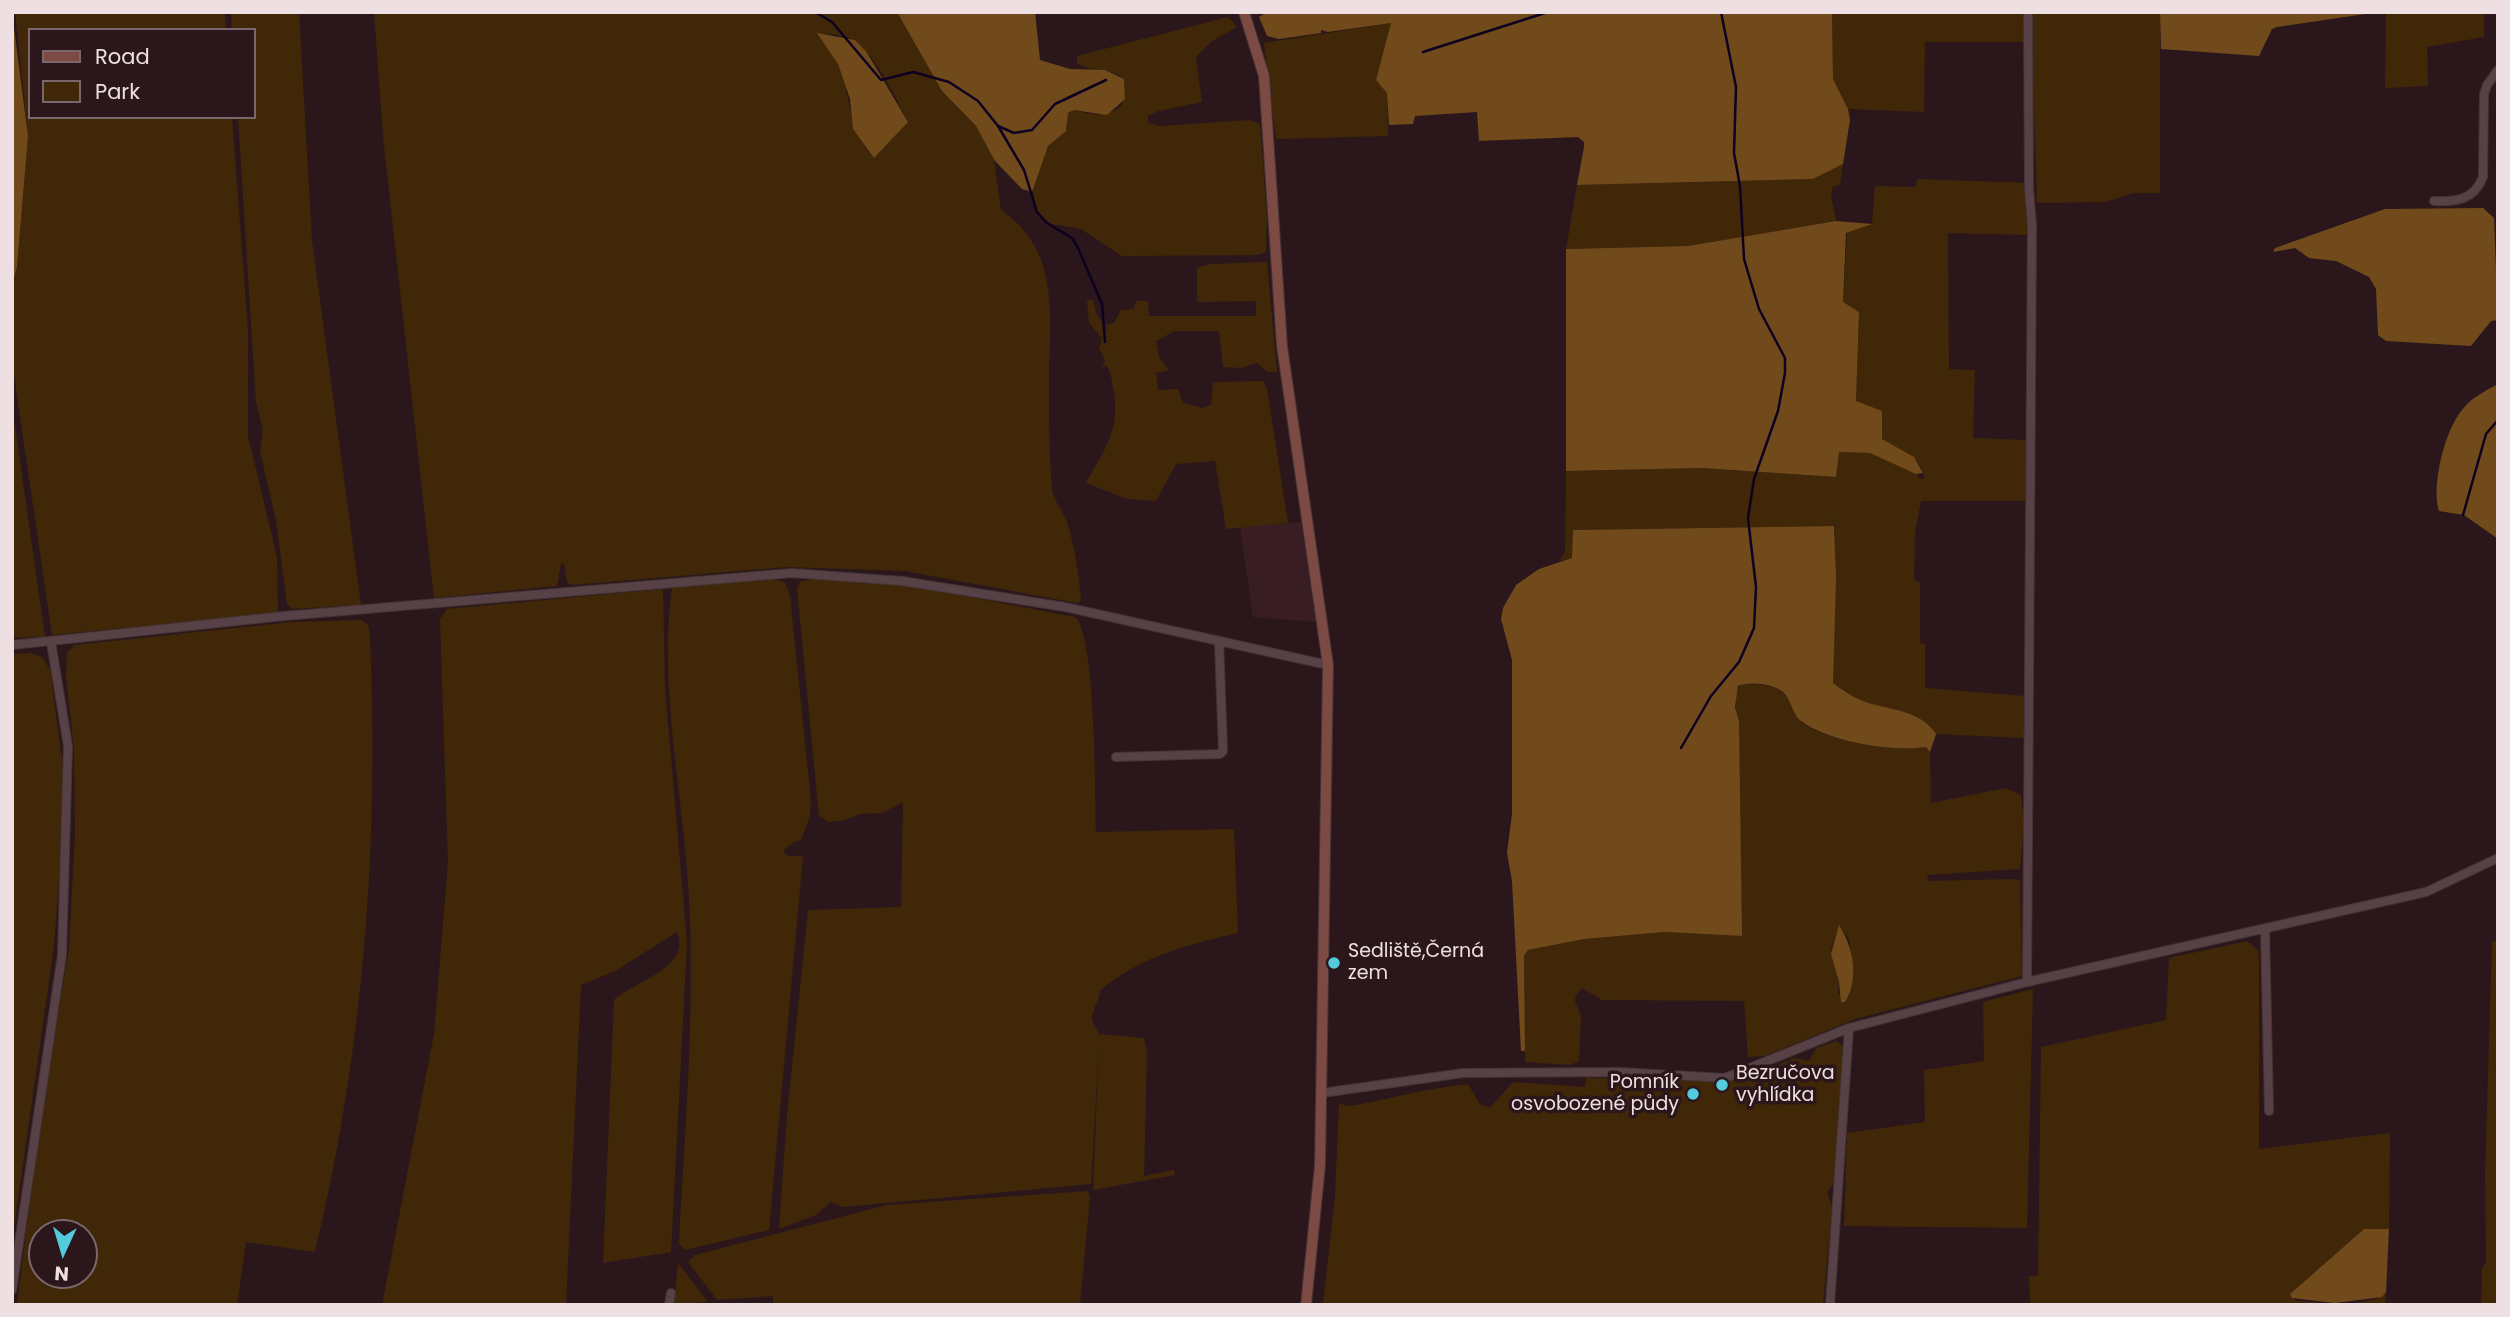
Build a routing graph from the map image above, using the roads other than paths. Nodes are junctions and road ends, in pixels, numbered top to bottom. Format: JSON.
{"nodes":[{"id":1,"x":1244,"y":12,"type":"edge"},
{"id":2,"x":2028,"y":12,"type":"edge"},
{"id":3,"x":2498,"y":70,"type":"edge"},
{"id":4,"x":2434,"y":201,"type":"dead end"},
{"id":5,"x":1219,"y":641,"type":"junction"},
{"id":6,"x":51,"y":642,"type":"junction"},
{"id":7,"x":12,"y":645,"type":"edge"},
{"id":8,"x":1328,"y":665,"type":"junction"},
{"id":9,"x":1116,"y":757,"type":"dead end"},
{"id":10,"x":2498,"y":858,"type":"edge"},
{"id":11,"x":2264,"y":929,"type":"junction"},
{"id":12,"x":2027,"y":982,"type":"junction"},
{"id":13,"x":1849,"y":1028,"type":"junction"},
{"id":14,"x":1322,"y":1093,"type":"junction"},
{"id":15,"x":2269,"y":1111,"type":"dead end"},
{"id":16,"x":12,"y":1290,"type":"edge"},
{"id":17,"x":671,"y":1293,"type":"dead end"},
{"id":18,"x":669,"y":1305,"type":"edge"},
{"id":19,"x":1306,"y":1305,"type":"edge"},
{"id":20,"x":1830,"y":1305,"type":"edge"}],
"edges":[{"from":1,"to":8,"type":"main road"},
{"from":2,"to":12,"type":"street"},
{"from":3,"to":4,"type":"street"},
{"from":5,"to":6,"type":"street"},
{"from":5,"to":8,"type":"street"},
{"from":5,"to":9,"type":"street"},
{"from":6,"to":7,"type":"street"},
{"from":6,"to":16,"type":"street"},
{"from":8,"to":14,"type":"main road"},
{"from":10,"to":11,"type":"street"},
{"from":11,"to":12,"type":"street"},
{"from":11,"to":15,"type":"street"},
{"from":12,"to":13,"type":"street"},
{"from":13,"to":14,"type":"street"},
{"from":13,"to":20,"type":"street"},
{"from":14,"to":19,"type":"main road"},
{"from":17,"to":18,"type":"street"}]}
